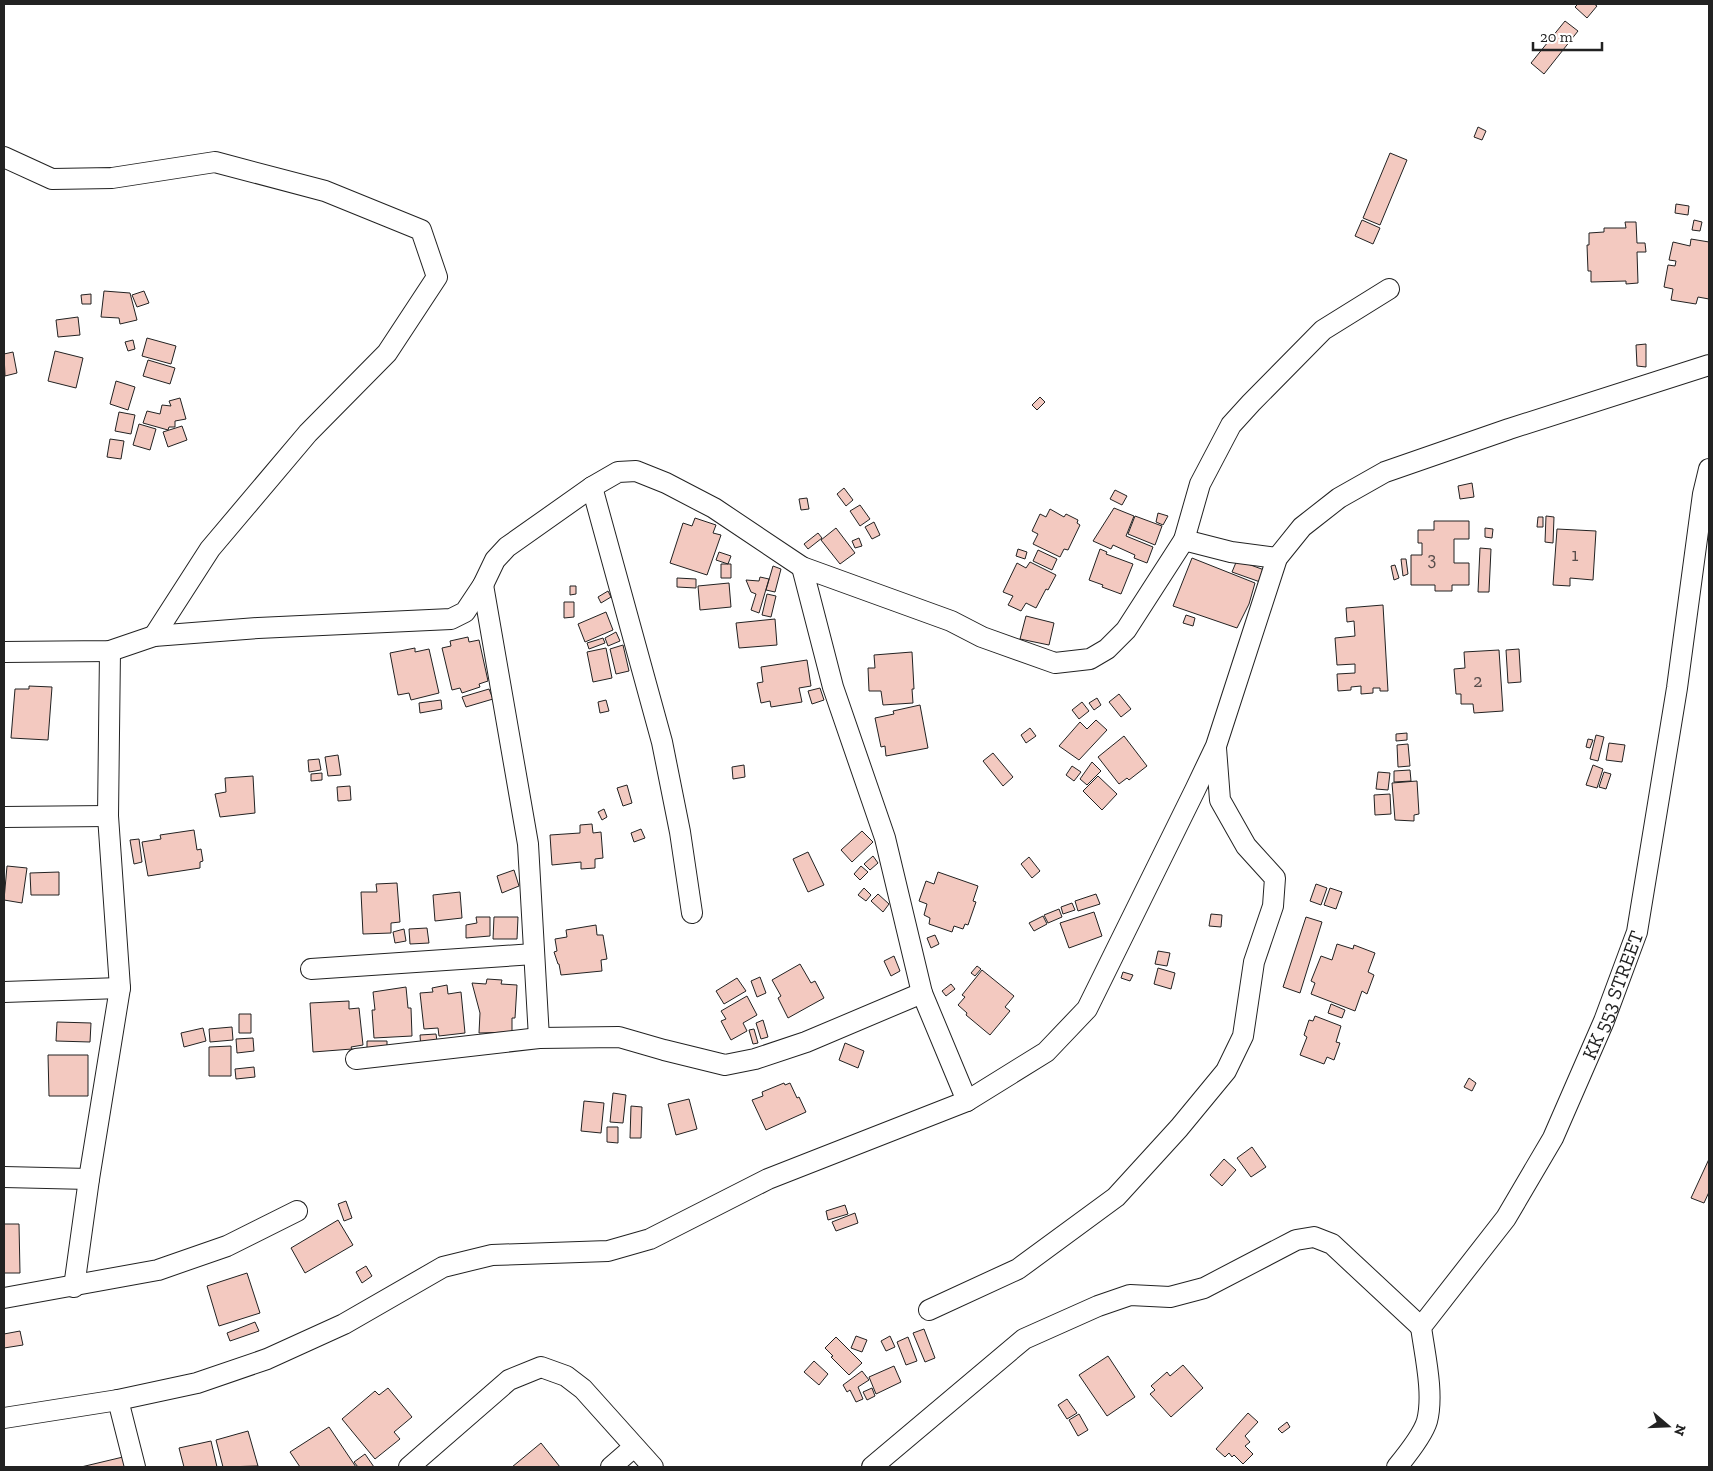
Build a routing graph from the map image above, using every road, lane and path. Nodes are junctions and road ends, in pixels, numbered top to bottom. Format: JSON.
{"nodes":[{"id":1,"x":4,"y":157,"type":"edge"},
{"id":2,"x":1389,"y":289,"type":"dead end"},
{"id":3,"x":1709,"y":365,"type":"edge"},
{"id":4,"x":1709,"y":469,"type":"edge"},
{"id":5,"x":592,"y":487,"type":"junction"},
{"id":6,"x":1184,"y":540,"type":"junction"},
{"id":7,"x":1277,"y":558,"type":"junction"},
{"id":8,"x":802,"y":567,"type":"junction"},
{"id":9,"x":483,"y":585,"type":"junction"},
{"id":10,"x":154,"y":636,"type":"junction"},
{"id":11,"x":110,"y":650,"type":"junction"},
{"id":12,"x":4,"y":652,"type":"edge"},
{"id":13,"x":1216,"y":746,"type":"junction"},
{"id":14,"x":108,"y":816,"type":"junction"},
{"id":15,"x":4,"y":817,"type":"edge"},
{"id":16,"x":692,"y":913,"type":"dead end"},
{"id":17,"x":534,"y":954,"type":"junction"},
{"id":18,"x":311,"y":968,"type":"dead end"},
{"id":19,"x":120,"y":988,"type":"junction"},
{"id":20,"x":4,"y":992,"type":"edge"},
{"id":21,"x":922,"y":993,"type":"junction"},
{"id":22,"x":539,"y":1038,"type":"junction"},
{"id":23,"x":356,"y":1060,"type":"dead end"},
{"id":24,"x":967,"y":1101,"type":"junction"},
{"id":25,"x":4,"y":1177,"type":"edge"},
{"id":26,"x":89,"y":1179,"type":"junction"},
{"id":27,"x":296,"y":1211,"type":"dead end"},
{"id":28,"x":74,"y":1287,"type":"junction"},
{"id":29,"x":4,"y":1298,"type":"edge"},
{"id":30,"x":929,"y":1310,"type":"dead end"},
{"id":31,"x":1421,"y":1328,"type":"junction"},
{"id":32,"x":118,"y":1400,"type":"junction"},
{"id":33,"x":4,"y":1418,"type":"edge"},
{"id":34,"x":634,"y":1447,"type":"junction"},
{"id":35,"x":135,"y":1467,"type":"edge"},
{"id":36,"x":409,"y":1467,"type":"edge"},
{"id":37,"x":611,"y":1467,"type":"edge"},
{"id":38,"x":653,"y":1467,"type":"edge"},
{"id":39,"x":872,"y":1467,"type":"edge"},
{"id":40,"x":1397,"y":1467,"type":"edge"}],
"edges":[{"from":1,"to":10,"type":"street"},
{"from":2,"to":6,"type":"street"},
{"from":3,"to":7,"type":"street"},
{"from":4,"to":31,"type":"street","name":"KK 553 STREET"},
{"from":5,"to":8,"type":"street"},
{"from":5,"to":9,"type":"street"},
{"from":5,"to":16,"type":"street"},
{"from":6,"to":7,"type":"street"},
{"from":6,"to":8,"type":"street"},
{"from":7,"to":13,"type":"street"},
{"from":8,"to":21,"type":"street"},
{"from":9,"to":10,"type":"street"},
{"from":9,"to":17,"type":"street"},
{"from":10,"to":11,"type":"street"},
{"from":11,"to":12,"type":"street"},
{"from":11,"to":14,"type":"street"},
{"from":13,"to":24,"type":"street"},
{"from":13,"to":30,"type":"street"},
{"from":14,"to":15,"type":"street"},
{"from":14,"to":19,"type":"street"},
{"from":17,"to":18,"type":"street"},
{"from":17,"to":22,"type":"street"},
{"from":19,"to":20,"type":"street"},
{"from":19,"to":26,"type":"street"},
{"from":21,"to":22,"type":"street"},
{"from":21,"to":24,"type":"street"},
{"from":22,"to":23,"type":"street"},
{"from":24,"to":32,"type":"street"},
{"from":25,"to":26,"type":"street"},
{"from":26,"to":28,"type":"street"},
{"from":27,"to":28,"type":"street"},
{"from":28,"to":29,"type":"street"},
{"from":31,"to":39,"type":"street"},
{"from":31,"to":40,"type":"street"},
{"from":32,"to":33,"type":"street"},
{"from":32,"to":35,"type":"street"},
{"from":34,"to":36,"type":"street"},
{"from":34,"to":37,"type":"street"},
{"from":34,"to":38,"type":"street"}]}
